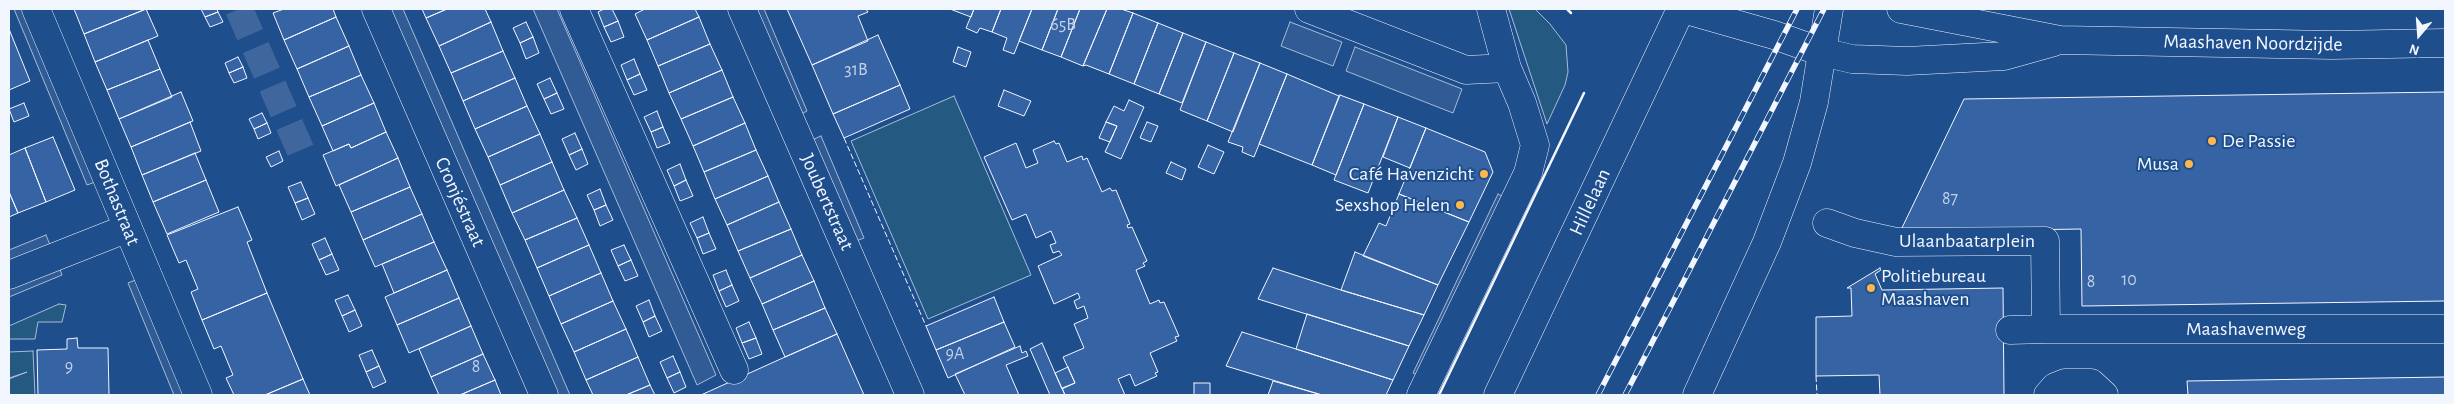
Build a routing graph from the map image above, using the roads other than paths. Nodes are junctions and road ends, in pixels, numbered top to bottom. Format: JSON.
{"nodes":[{"id":1,"x":36,"y":9,"type":"edge"},
{"id":2,"x":376,"y":9,"type":"edge"},
{"id":3,"x":574,"y":9,"type":"edge"},
{"id":4,"x":742,"y":9,"type":"edge"},
{"id":5,"x":1309,"y":9,"type":"edge"},
{"id":6,"x":1491,"y":9,"type":"edge"},
{"id":7,"x":1682,"y":9,"type":"edge"},
{"id":8,"x":1744,"y":9,"type":"edge"},
{"id":9,"x":1829,"y":9,"type":"edge"},
{"id":10,"x":1901,"y":9,"type":"edge"},
{"id":11,"x":1774,"y":35,"type":"junction"},
{"id":12,"x":2060,"y":40,"type":"junction"},
{"id":13,"x":2445,"y":44,"type":"edge"},
{"id":14,"x":1822,"y":52,"type":"junction"},
{"id":15,"x":1507,"y":68,"type":"junction"},
{"id":16,"x":1827,"y":223,"type":"dead end"},
{"id":17,"x":128,"y":228,"type":"junction"},
{"id":18,"x":9,"y":275,"type":"edge"},
{"id":19,"x":2046,"y":329,"type":"junction"},
{"id":20,"x":2445,"y":329,"type":"edge"},
{"id":21,"x":2010,"y":330,"type":"dead end"},
{"id":22,"x":734,"y":370,"type":"dead end"},
{"id":23,"x":198,"y":395,"type":"edge"},
{"id":24,"x":544,"y":395,"type":"edge"},
{"id":25,"x":910,"y":395,"type":"edge"},
{"id":26,"x":1421,"y":395,"type":"edge"},
{"id":27,"x":1498,"y":395,"type":"edge"},
{"id":28,"x":1697,"y":395,"type":"edge"},
{"id":29,"x":2048,"y":395,"type":"edge"},
{"id":30,"x":2104,"y":395,"type":"edge"}],
"edges":[{"from":1,"to":17,"type":"street","name":"Bothastraat"},
{"from":2,"to":24,"type":"street","name":"Cronjéstraat"},
{"from":3,"to":22,"type":"street"},
{"from":4,"to":25,"type":"street","name":"Joubertstraat"},
{"from":5,"to":15,"type":"street"},
{"from":6,"to":15,"type":"street"},
{"from":7,"to":11,"type":"street","name":"Maashaven Noordzijde"},
{"from":7,"to":27,"type":"street","name":"Hillelaan"},
{"from":8,"to":11,"type":"street"},
{"from":9,"to":14,"type":"street"},
{"from":10,"to":12,"type":"street","name":"Maashaven Noordzijde"},
{"from":11,"to":14,"type":"street","name":"Maashaven Noordzijde"},
{"from":12,"to":13,"type":"street","name":"Maashaven Noordzijde"},
{"from":12,"to":14,"type":"street","name":"Maashaven Noordzijde"},
{"from":14,"to":28,"type":"street"},
{"from":15,"to":26,"type":"street"},
{"from":16,"to":19,"type":"street","name":"Ulaanbaatarplein"},
{"from":17,"to":18,"type":"street"},
{"from":17,"to":23,"type":"street","name":"Bothastraat"},
{"from":19,"to":20,"type":"street","name":"Maashavenweg"},
{"from":19,"to":21,"type":"street"},
{"from":29,"to":30,"type":"street"}]}
